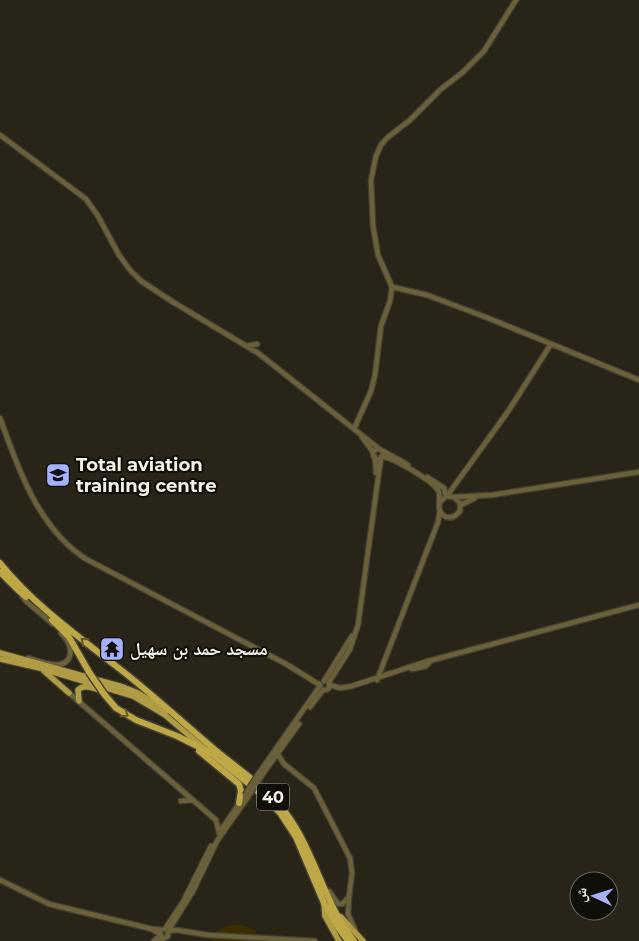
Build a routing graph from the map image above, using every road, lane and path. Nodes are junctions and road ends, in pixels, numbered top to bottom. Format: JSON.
{"nodes":[{"id":1,"x":516,"y":0,"type":"edge"},
{"id":2,"x":0,"y":135,"type":"edge"},
{"id":3,"x":392,"y":287,"type":"junction"},
{"id":4,"x":257,"y":344,"type":"dead end"},
{"id":5,"x":551,"y":344,"type":"junction"},
{"id":6,"x":247,"y":346,"type":"junction"},
{"id":7,"x":639,"y":380,"type":"edge"},
{"id":8,"x":0,"y":418,"type":"edge"},
{"id":9,"x":356,"y":430,"type":"junction"},
{"id":10,"x":379,"y":454,"type":"junction"},
{"id":11,"x":639,"y":472,"type":"edge"},
{"id":12,"x":458,"y":481,"type":"junction"},
{"id":13,"x":447,"y":496,"type":"junction"},
{"id":14,"x":478,"y":496,"type":"junction"},
{"id":15,"x":455,"y":497,"type":"junction"},
{"id":16,"x":440,"y":502,"type":"junction"},
{"id":17,"x":461,"y":506,"type":"junction"},
{"id":18,"x":440,"y":511,"type":"junction"},
{"id":19,"x":446,"y":517,"type":"junction"},
{"id":20,"x":438,"y":522,"type":"junction"},
{"id":21,"x":0,"y":563,"type":"edge"},
{"id":22,"x":0,"y":572,"type":"edge"},
{"id":23,"x":18,"y":590,"type":"junction"},
{"id":24,"x":639,"y":605,"type":"edge"},
{"id":25,"x":0,"y":652,"type":"edge"},
{"id":26,"x":0,"y":659,"type":"edge"},
{"id":27,"x":40,"y":668,"type":"junction"},
{"id":28,"x":86,"y":674,"type":"junction"},
{"id":29,"x":77,"y":680,"type":"junction"},
{"id":30,"x":377,"y":680,"type":"junction"},
{"id":31,"x":325,"y":685,"type":"junction"},
{"id":32,"x":69,"y":693,"type":"joint"},
{"id":33,"x":139,"y":700,"type":"junction"},
{"id":34,"x":79,"y":701,"type":"junction"},
{"id":35,"x":176,"y":716,"type":"junction"},
{"id":36,"x":151,"y":727,"type":"junction"},
{"id":37,"x":211,"y":753,"type":"junction"},
{"id":38,"x":277,"y":753,"type":"junction"},
{"id":39,"x":272,"y":760,"type":"junction"},
{"id":40,"x":284,"y":764,"type":"junction"},
{"id":41,"x":260,"y":774,"type":"junction"},
{"id":42,"x":246,"y":796,"type":"junction"},
{"id":43,"x":192,"y":800,"type":"junction"},
{"id":44,"x":181,"y":801,"type":"dead end"},
{"id":45,"x":239,"y":803,"type":"junction"},
{"id":46,"x":216,"y":820,"type":"junction"},
{"id":47,"x":228,"y":820,"type":"junction"},
{"id":48,"x":219,"y":832,"type":"junction"},
{"id":49,"x":0,"y":880,"type":"edge"},
{"id":50,"x":323,"y":882,"type":"junction"},
{"id":51,"x":349,"y":897,"type":"junction"},
{"id":52,"x":324,"y":904,"type":"junction"},
{"id":53,"x":333,"y":906,"type":"junction"},
{"id":54,"x":176,"y":919,"type":"junction"},
{"id":55,"x":183,"y":932,"type":"junction"},
{"id":56,"x":164,"y":934,"type":"edge"},
{"id":57,"x":356,"y":934,"type":"junction"},
{"id":58,"x":154,"y":941,"type":"edge"},
{"id":59,"x":315,"y":941,"type":"edge"},
{"id":60,"x":339,"y":941,"type":"edge"},
{"id":61,"x":348,"y":941,"type":"edge"},
{"id":62,"x":354,"y":941,"type":"edge"},
{"id":63,"x":363,"y":941,"type":"edge"}],
"edges":[{"from":1,"to":3,"type":"street"},
{"from":2,"to":6,"type":"street"},
{"from":3,"to":5,"type":"street"},
{"from":3,"to":9,"type":"street"},
{"from":4,"to":6,"type":"street"},
{"from":5,"to":7,"type":"street"},
{"from":5,"to":12,"type":"street"},
{"from":6,"to":9,"type":"street"},
{"from":8,"to":31,"type":"street"},
{"from":9,"to":10,"type":"street"},
{"from":10,"to":13,"type":"street"},
{"from":10,"to":16,"type":"street"},
{"from":10,"to":31,"type":"street"},
{"from":11,"to":14,"type":"street"},
{"from":12,"to":13,"type":"street"},
{"from":12,"to":15,"type":"street"},
{"from":13,"to":15,"type":"street"},
{"from":13,"to":16,"type":"street"},
{"from":14,"to":15,"type":"street"},
{"from":14,"to":17,"type":"street"},
{"from":15,"to":17,"type":"street"},
{"from":16,"to":18,"type":"street"},
{"from":17,"to":19,"type":"street"},
{"from":18,"to":19,"type":"street"},
{"from":18,"to":20,"type":"street"},
{"from":19,"to":20,"type":"street"},
{"from":20,"to":30,"type":"street"},
{"from":35,"to":21,"type":"highway","number":"40","one_way":true},
{"from":22,"to":23,"type":"highway","number":"40"},
{"from":23,"to":25,"type":"street"},
{"from":23,"to":28,"type":"highway","number":"40"},
{"from":24,"to":30,"type":"street"},
{"from":25,"to":28,"type":"main road"},
{"from":26,"to":27,"type":"main road"},
{"from":27,"to":29,"type":"main road"},
{"from":27,"to":32,"type":"main road"},
{"from":28,"to":29,"type":"main road"},
{"from":28,"to":35,"type":"main road"},
{"from":28,"to":36,"type":"highway","number":"40","one_way":true,"bridge":true},
{"from":29,"to":33,"type":"main road"},
{"from":30,"to":31,"type":"street"},
{"from":31,"to":38,"type":"street"},
{"from":31,"to":41,"type":"street"},
{"from":32,"to":34,"type":"street"},
{"from":33,"to":34,"type":"main road"},
{"from":33,"to":37,"type":"main road"},
{"from":34,"to":43,"type":"street"},
{"from":35,"to":50,"type":"highway","number":"40"},
{"from":36,"to":37,"type":"highway","number":"40"},
{"from":36,"to":45,"type":"highway"},
{"from":37,"to":52,"type":"highway","number":"40"},
{"from":38,"to":39,"type":"street"},
{"from":38,"to":40,"type":"street"},
{"from":39,"to":40,"type":"street"},
{"from":39,"to":41,"type":"street"},
{"from":40,"to":51,"type":"street"},
{"from":41,"to":42,"type":"street","bridge":true},
{"from":42,"to":45,"type":"street"},
{"from":42,"to":54,"type":"street"},
{"from":43,"to":44,"type":"street"},
{"from":43,"to":46,"type":"street"},
{"from":45,"to":47,"type":"street"},
{"from":46,"to":47,"type":"street"},
{"from":46,"to":48,"type":"street"},
{"from":47,"to":48,"type":"street"},
{"from":48,"to":56,"type":"street"},
{"from":49,"to":56,"type":"street"},
{"from":50,"to":51,"type":"street"},
{"from":50,"to":53,"type":"highway","number":"40"},
{"from":51,"to":57,"type":"street"},
{"from":52,"to":60,"type":"main road"},
{"from":52,"to":61,"type":"highway","number":"40"},
{"from":53,"to":57,"type":"main road"},
{"from":53,"to":62,"type":"highway","number":"40"},
{"from":54,"to":55,"type":"street"},
{"from":54,"to":56,"type":"street"},
{"from":55,"to":56,"type":"street"},
{"from":55,"to":59,"type":"street"},
{"from":56,"to":58,"type":"street"},
{"from":57,"to":63,"type":"main road"}]}
